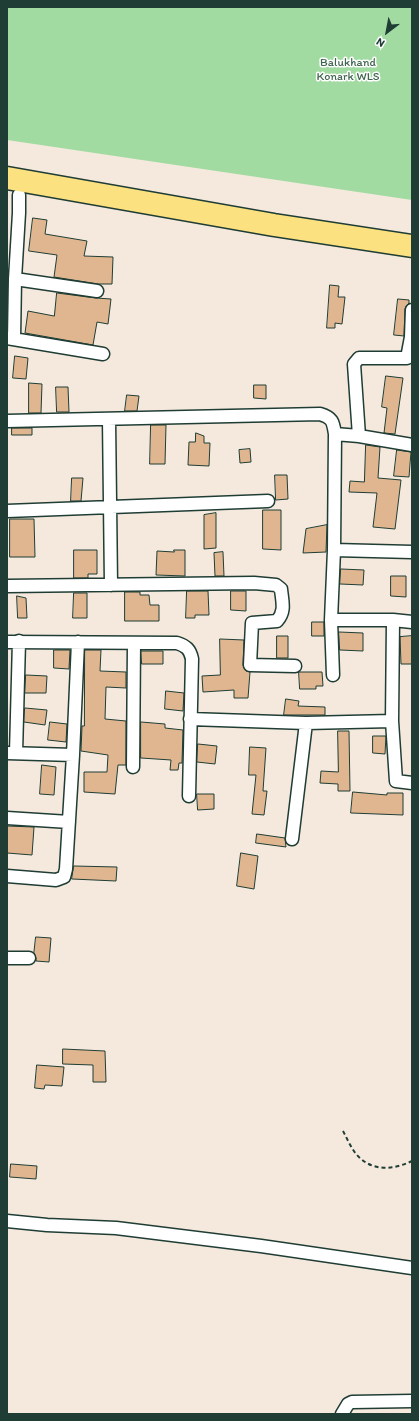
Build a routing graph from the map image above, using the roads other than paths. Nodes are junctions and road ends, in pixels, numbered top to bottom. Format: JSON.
{"nodes":[{"id":1,"x":11,"y":188,"type":"edge"},
{"id":2,"x":412,"y":246,"type":"edge"},
{"id":3,"x":412,"y":260,"type":"edge"},
{"id":4,"x":15,"y":279,"type":"junction"},
{"id":5,"x":97,"y":291,"type":"dead end"},
{"id":6,"x":412,"y":310,"type":"edge"},
{"id":7,"x":10,"y":338,"type":"edge"},
{"id":8,"x":103,"y":354,"type":"dead end"},
{"id":9,"x":110,"y":419,"type":"junction"},
{"id":10,"x":7,"y":421,"type":"edge"},
{"id":11,"x":335,"y":434,"type":"junction"},
{"id":12,"x":359,"y":436,"type":"junction"},
{"id":13,"x":412,"y":444,"type":"edge"},
{"id":14,"x":268,"y":501,"type":"dead end"},
{"id":15,"x":111,"y":507,"type":"junction"},
{"id":16,"x":7,"y":511,"type":"edge"},
{"id":17,"x":334,"y":550,"type":"junction"},
{"id":18,"x":412,"y":552,"type":"edge"},
{"id":19,"x":111,"y":585,"type":"junction"},
{"id":20,"x":7,"y":586,"type":"edge"},
{"id":21,"x":331,"y":620,"type":"junction"},
{"id":22,"x":392,"y":620,"type":"junction"},
{"id":23,"x":412,"y":622,"type":"edge"},
{"id":24,"x":13,"y":641,"type":"edge"},
{"id":25,"x":78,"y":642,"type":"junction"},
{"id":26,"x":134,"y":643,"type":"junction"},
{"id":27,"x":295,"y":666,"type":"dead end"},
{"id":28,"x":333,"y":675,"type":"dead end"},
{"id":29,"x":190,"y":719,"type":"junction"},
{"id":30,"x":392,"y":721,"type":"junction"},
{"id":31,"x":306,"y":723,"type":"junction"},
{"id":32,"x":11,"y":753,"type":"edge"},
{"id":33,"x":73,"y":755,"type":"junction"},
{"id":34,"x":133,"y":767,"type":"dead end"},
{"id":35,"x":412,"y":783,"type":"edge"},
{"id":36,"x":189,"y":796,"type":"dead end"},
{"id":37,"x":7,"y":818,"type":"edge"},
{"id":38,"x":69,"y":822,"type":"junction"},
{"id":39,"x":292,"y":838,"type":"dead end"},
{"id":40,"x":7,"y":876,"type":"edge"},
{"id":41,"x":7,"y":958,"type":"edge"},
{"id":42,"x":29,"y":958,"type":"dead end"},
{"id":43,"x":7,"y":1221,"type":"edge"},
{"id":44,"x":412,"y":1268,"type":"edge"},
{"id":45,"x":412,"y":1401,"type":"edge"},
{"id":46,"x":342,"y":1414,"type":"edge"}],
"edges":[{"from":1,"to":2,"type":"highway"},
{"from":1,"to":3,"type":"highway"},
{"from":1,"to":4,"type":"street"},
{"from":4,"to":5,"type":"street"},
{"from":4,"to":7,"type":"street"},
{"from":6,"to":12,"type":"street"},
{"from":7,"to":8,"type":"street"},
{"from":9,"to":10,"type":"street"},
{"from":9,"to":11,"type":"street"},
{"from":9,"to":15,"type":"street"},
{"from":11,"to":12,"type":"street"},
{"from":11,"to":17,"type":"street"},
{"from":12,"to":13,"type":"street"},
{"from":14,"to":15,"type":"street"},
{"from":15,"to":16,"type":"street"},
{"from":15,"to":19,"type":"street"},
{"from":17,"to":18,"type":"street"},
{"from":17,"to":21,"type":"street"},
{"from":19,"to":20,"type":"street"},
{"from":19,"to":27,"type":"street"},
{"from":21,"to":22,"type":"street"},
{"from":21,"to":28,"type":"street"},
{"from":22,"to":23,"type":"street"},
{"from":22,"to":30,"type":"street"},
{"from":24,"to":25,"type":"street"},
{"from":24,"to":32,"type":"street"},
{"from":25,"to":26,"type":"street"},
{"from":25,"to":33,"type":"street"},
{"from":26,"to":29,"type":"street"},
{"from":26,"to":34,"type":"street"},
{"from":29,"to":31,"type":"street"},
{"from":29,"to":36,"type":"street"},
{"from":30,"to":31,"type":"street"},
{"from":30,"to":35,"type":"street"},
{"from":31,"to":39,"type":"street"},
{"from":32,"to":33,"type":"street"},
{"from":33,"to":38,"type":"street"},
{"from":37,"to":38,"type":"street"},
{"from":38,"to":40,"type":"street"},
{"from":41,"to":42,"type":"street"},
{"from":43,"to":44,"type":"street"},
{"from":45,"to":46,"type":"street"}]}
